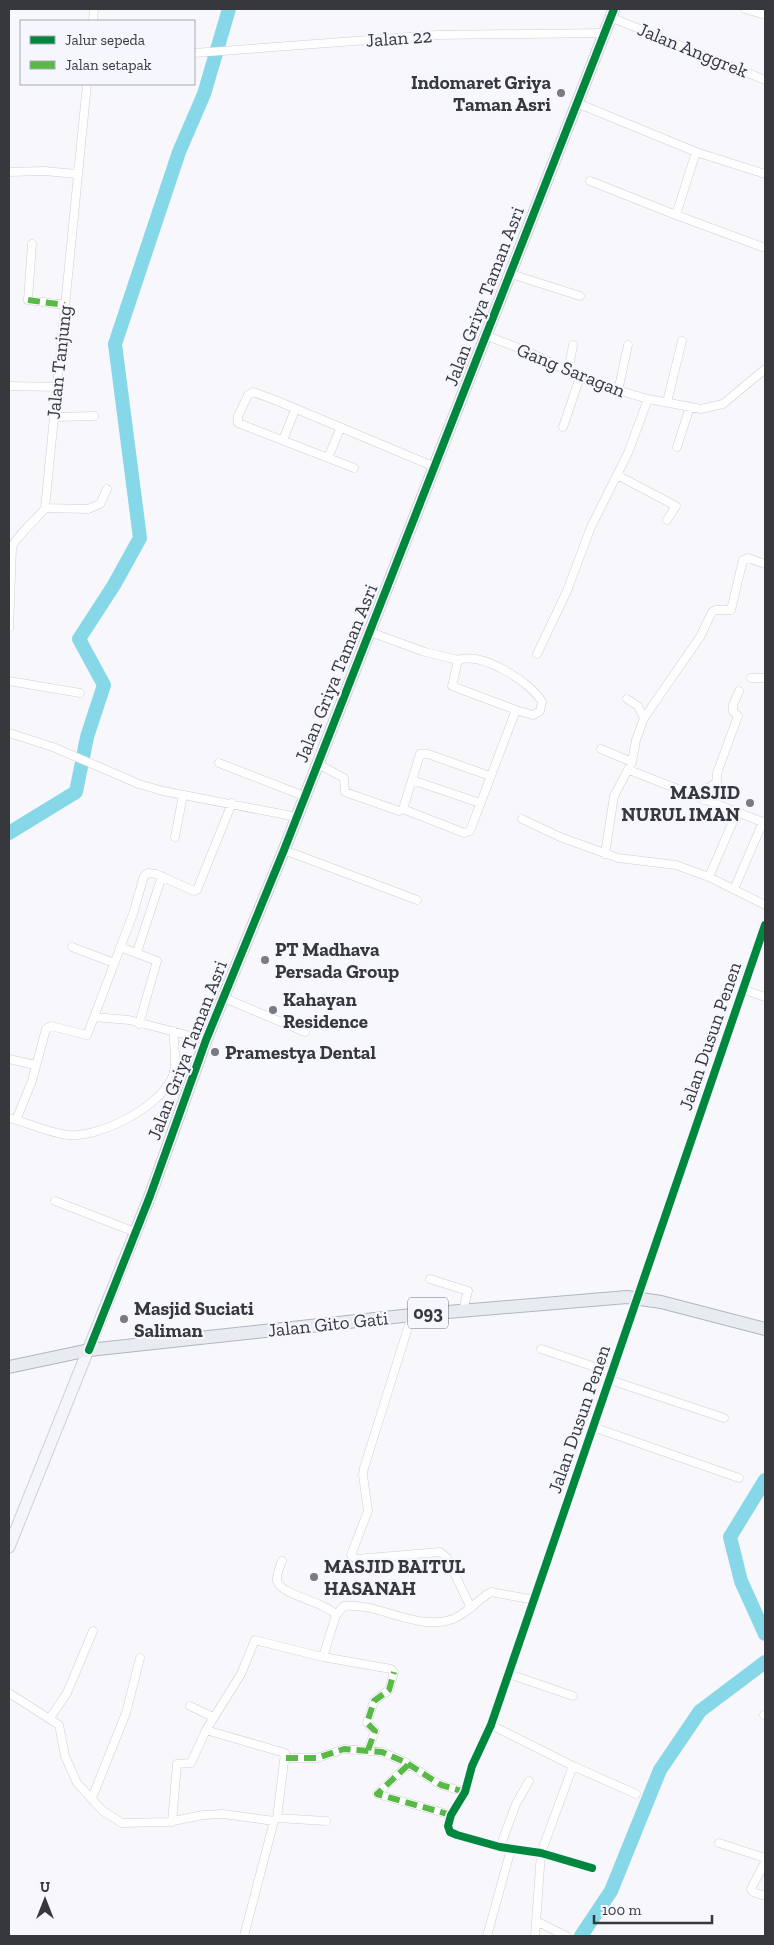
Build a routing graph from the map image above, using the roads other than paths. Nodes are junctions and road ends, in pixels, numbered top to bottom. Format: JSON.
{"nodes":[{"id":1,"x":745,"y":9,"type":"edge"},
{"id":2,"x":765,"y":15,"type":"edge"},
{"id":3,"x":615,"y":16,"type":"edge"},
{"id":4,"x":604,"y":33,"type":"junction"},
{"id":5,"x":195,"y":53,"type":"edge"},
{"id":6,"x":765,"y":80,"type":"edge"},
{"id":7,"x":87,"y":85,"type":"edge"},
{"id":8,"x":577,"y":103,"type":"junction"},
{"id":9,"x":696,"y":152,"type":"junction"},
{"id":10,"x":9,"y":172,"type":"edge"},
{"id":11,"x":77,"y":174,"type":"junction"},
{"id":12,"x":765,"y":174,"type":"edge"},
{"id":13,"x":590,"y":182,"type":"dead end"},
{"id":14,"x":676,"y":215,"type":"junction"},
{"id":15,"x":32,"y":244,"type":"dead end"},
{"id":16,"x":765,"y":248,"type":"edge"},
{"id":17,"x":511,"y":274,"type":"junction"},
{"id":18,"x":580,"y":296,"type":"dead end"},
{"id":19,"x":65,"y":305,"type":"junction"},
{"id":20,"x":485,"y":335,"type":"junction"},
{"id":21,"x":682,"y":341,"type":"dead end"},
{"id":22,"x":573,"y":345,"type":"dead end"},
{"id":23,"x":628,"y":345,"type":"dead end"},
{"id":24,"x":764,"y":370,"type":"edge"},
{"id":25,"x":568,"y":372,"type":"junction"},
{"id":26,"x":580,"y":377,"type":"junction"},
{"id":27,"x":9,"y":386,"type":"edge"},
{"id":28,"x":57,"y":387,"type":"junction"},
{"id":29,"x":618,"y":391,"type":"junction"},
{"id":30,"x":648,"y":399,"type":"junction"},
{"id":31,"x":667,"y":402,"type":"junction"},
{"id":32,"x":690,"y":407,"type":"junction"},
{"id":33,"x":295,"y":410,"type":"junction"},
{"id":34,"x":94,"y":416,"type":"dead end"},
{"id":35,"x":54,"y":417,"type":"junction"},
{"id":36,"x":562,"y":427,"type":"dead end"},
{"id":37,"x":340,"y":429,"type":"junction"},
{"id":38,"x":283,"y":440,"type":"junction"},
{"id":39,"x":677,"y":447,"type":"dead end"},
{"id":40,"x":328,"y":458,"type":"junction"},
{"id":41,"x":435,"y":467,"type":"junction"},
{"id":42,"x":354,"y":468,"type":"dead end"},
{"id":43,"x":617,"y":474,"type":"junction"},
{"id":44,"x":107,"y":489,"type":"dead end"},
{"id":45,"x":45,"y":508,"type":"junction"},
{"id":46,"x":667,"y":520,"type":"dead end"},
{"id":47,"x":765,"y":564,"type":"edge"},
{"id":48,"x":9,"y":628,"type":"edge"},
{"id":49,"x":370,"y":632,"type":"junction"},
{"id":50,"x":537,"y":654,"type":"dead end"},
{"id":51,"x":458,"y":660,"type":"junction"},
{"id":52,"x":751,"y":678,"type":"dead end"},
{"id":53,"x":765,"y":678,"type":"edge"},
{"id":54,"x":9,"y":681,"type":"edge"},
{"id":55,"x":739,"y":692,"type":"dead end"},
{"id":56,"x":80,"y":693,"type":"dead end"},
{"id":57,"x":627,"y":699,"type":"dead end"},
{"id":58,"x":516,"y":710,"type":"junction"},
{"id":59,"x":644,"y":718,"type":"junction"},
{"id":60,"x":9,"y":733,"type":"edge"},
{"id":61,"x":602,"y":749,"type":"dead end"},
{"id":62,"x":219,"y":763,"type":"dead end"},
{"id":63,"x":318,"y":764,"type":"junction"},
{"id":64,"x":630,"y":766,"type":"junction"},
{"id":65,"x":490,"y":776,"type":"junction"},
{"id":66,"x":412,"y":780,"type":"junction"},
{"id":67,"x":183,"y":795,"type":"junction"},
{"id":68,"x":304,"y":796,"type":"junction"},
{"id":69,"x":704,"y":800,"type":"junction"},
{"id":70,"x":232,"y":803,"type":"junction"},
{"id":71,"x":480,"y":803,"type":"junction"},
{"id":72,"x":399,"y":811,"type":"dead end"},
{"id":73,"x":737,"y":812,"type":"junction"},
{"id":74,"x":297,"y":817,"type":"junction"},
{"id":75,"x":522,"y":819,"type":"dead end"},
{"id":76,"x":764,"y":822,"type":"edge"},
{"id":77,"x":175,"y":837,"type":"dead end"},
{"id":78,"x":284,"y":850,"type":"junction"},
{"id":79,"x":605,"y":854,"type":"junction"},
{"id":80,"x":162,"y":876,"type":"junction"},
{"id":81,"x":709,"y":877,"type":"junction"},
{"id":82,"x":734,"y":889,"type":"junction"},
{"id":83,"x":417,"y":900,"type":"dead end"},
{"id":84,"x":765,"y":904,"type":"edge"},
{"id":85,"x":765,"y":925,"type":"edge"},
{"id":86,"x":72,"y":947,"type":"dead end"},
{"id":87,"x":120,"y":947,"type":"junction"},
{"id":88,"x":137,"y":952,"type":"junction"},
{"id":89,"x":114,"y":963,"type":"junction"},
{"id":90,"x":742,"y":989,"type":"junction"},
{"id":91,"x":765,"y":997,"type":"edge"},
{"id":92,"x":224,"y":998,"type":"junction"},
{"id":93,"x":94,"y":1017,"type":"junction"},
{"id":94,"x":139,"y":1024,"type":"junction"},
{"id":95,"x":173,"y":1030,"type":"junction"},
{"id":96,"x":305,"y":1032,"type":"dead end"},
{"id":97,"x":206,"y":1040,"type":"junction"},
{"id":98,"x":9,"y":1059,"type":"edge"},
{"id":99,"x":36,"y":1065,"type":"junction"},
{"id":100,"x":13,"y":1119,"type":"edge"},
{"id":101,"x":55,"y":1201,"type":"dead end"},
{"id":102,"x":135,"y":1232,"type":"junction"},
{"id":103,"x":430,"y":1278,"type":"dead end"},
{"id":104,"x":640,"y":1297,"type":"junction"},
{"id":105,"x":463,"y":1310,"type":"junction"},
{"id":106,"x":412,"y":1315,"type":"junction"},
{"id":107,"x":765,"y":1330,"type":"edge"},
{"id":108,"x":542,"y":1349,"type":"dead end"},
{"id":109,"x":89,"y":1350,"type":"junction"},
{"id":110,"x":9,"y":1367,"type":"edge"},
{"id":111,"x":612,"y":1377,"type":"junction"},
{"id":112,"x":724,"y":1418,"type":"dead end"},
{"id":113,"x":593,"y":1427,"type":"junction"},
{"id":114,"x":739,"y":1478,"type":"dead end"},
{"id":115,"x":9,"y":1548,"type":"edge"},
{"id":116,"x":282,"y":1561,"type":"dead end"},
{"id":117,"x":534,"y":1600,"type":"junction"},
{"id":118,"x":471,"y":1608,"type":"junction"},
{"id":119,"x":336,"y":1615,"type":"junction"},
{"id":120,"x":93,"y":1632,"type":"dead end"},
{"id":121,"x":323,"y":1657,"type":"junction"},
{"id":122,"x":140,"y":1658,"type":"dead end"},
{"id":123,"x":509,"y":1674,"type":"junction"},
{"id":124,"x":9,"y":1692,"type":"edge"},
{"id":125,"x":572,"y":1696,"type":"dead end"},
{"id":126,"x":190,"y":1706,"type":"dead end"},
{"id":127,"x":213,"y":1717,"type":"junction"},
{"id":128,"x":50,"y":1718,"type":"junction"},
{"id":129,"x":491,"y":1725,"type":"junction"},
{"id":130,"x":206,"y":1730,"type":"junction"},
{"id":131,"x":368,"y":1750,"type":"junction"},
{"id":132,"x":286,"y":1758,"type":"junction"},
{"id":133,"x":407,"y":1763,"type":"junction"},
{"id":134,"x":573,"y":1766,"type":"junction"},
{"id":135,"x":529,"y":1781,"type":"dead end"},
{"id":136,"x":465,"y":1792,"type":"junction"},
{"id":137,"x":636,"y":1794,"type":"dead end"},
{"id":138,"x":92,"y":1798,"type":"junction"},
{"id":139,"x":451,"y":1816,"type":"junction"},
{"id":140,"x":275,"y":1819,"type":"junction"},
{"id":141,"x":326,"y":1821,"type":"dead end"},
{"id":142,"x":172,"y":1822,"type":"junction"},
{"id":143,"x":718,"y":1843,"type":"dead end"},
{"id":144,"x":500,"y":1847,"type":"junction"},
{"id":145,"x":511,"y":1849,"type":"junction"},
{"id":146,"x":541,"y":1853,"type":"junction"},
{"id":147,"x":765,"y":1860,"type":"edge"},
{"id":148,"x":592,"y":1868,"type":"dead end"},
{"id":149,"x":765,"y":1896,"type":"edge"},
{"id":150,"x":538,"y":1922,"type":"junction"},
{"id":151,"x":244,"y":1936,"type":"edge"},
{"id":152,"x":487,"y":1936,"type":"edge"},
{"id":153,"x":535,"y":1936,"type":"edge"},
{"id":154,"x":566,"y":1936,"type":"edge"}],
"edges":[{"from":1,"to":2,"type":"street"},
{"from":3,"to":4,"type":"street","name":"Jalan Griya Taman Asri"},
{"from":3,"to":6,"type":"street","name":"Jalan Anggrek"},
{"from":4,"to":5,"type":"street","name":"Jalan 22"},
{"from":4,"to":8,"type":"street","name":"Jalan Griya Taman Asri"},
{"from":7,"to":11,"type":"street","name":"Jalan Tanjung"},
{"from":8,"to":9,"type":"street"},
{"from":8,"to":17,"type":"street","name":"Jalan Griya Taman Asri"},
{"from":9,"to":12,"type":"street"},
{"from":9,"to":14,"type":"street"},
{"from":10,"to":11,"type":"street"},
{"from":11,"to":19,"type":"street","name":"Jalan Tanjung"},
{"from":13,"to":14,"type":"street"},
{"from":14,"to":16,"type":"street"},
{"from":15,"to":19,"type":"street"},
{"from":17,"to":18,"type":"street"},
{"from":17,"to":20,"type":"street","name":"Jalan Griya Taman Asri"},
{"from":19,"to":28,"type":"street","name":"Jalan Tanjung"},
{"from":20,"to":25,"type":"street","name":"Gang Saragan"},
{"from":20,"to":41,"type":"street","name":"Jalan Griya Taman Asri"},
{"from":21,"to":31,"type":"street"},
{"from":22,"to":25,"type":"street"},
{"from":23,"to":29,"type":"street"},
{"from":24,"to":32,"type":"street","name":"Gang Saragan"},
{"from":25,"to":26,"type":"street","name":"Gang Saragan"},
{"from":26,"to":29,"type":"street","name":"Gang Saragan"},
{"from":26,"to":36,"type":"street"},
{"from":27,"to":28,"type":"street"},
{"from":28,"to":35,"type":"street","name":"Jalan Tanjung"},
{"from":29,"to":30,"type":"street","name":"Gang Saragan"},
{"from":30,"to":31,"type":"street","name":"Gang Saragan"},
{"from":30,"to":43,"type":"street"},
{"from":31,"to":32,"type":"street","name":"Gang Saragan"},
{"from":32,"to":39,"type":"street"},
{"from":33,"to":37,"type":"street"},
{"from":33,"to":38,"type":"street"},
{"from":33,"to":38,"type":"street"},
{"from":34,"to":35,"type":"street"},
{"from":35,"to":45,"type":"street","name":"Jalan Tanjung"},
{"from":37,"to":40,"type":"street"},
{"from":37,"to":41,"type":"street"},
{"from":38,"to":40,"type":"street"},
{"from":40,"to":42,"type":"street"},
{"from":41,"to":49,"type":"street","name":"Jalan Griya Taman Asri"},
{"from":43,"to":46,"type":"street"},
{"from":43,"to":50,"type":"street"},
{"from":44,"to":45,"type":"street"},
{"from":45,"to":48,"type":"street"},
{"from":47,"to":59,"type":"street"},
{"from":49,"to":51,"type":"street"},
{"from":49,"to":63,"type":"street","name":"Jalan Griya Taman Asri"},
{"from":51,"to":58,"type":"street"},
{"from":51,"to":58,"type":"street"},
{"from":52,"to":53,"type":"street"},
{"from":54,"to":56,"type":"street"},
{"from":55,"to":69,"type":"street"},
{"from":57,"to":59,"type":"street"},
{"from":58,"to":65,"type":"street"},
{"from":59,"to":64,"type":"street"},
{"from":60,"to":67,"type":"street"},
{"from":61,"to":64,"type":"street"},
{"from":62,"to":68,"type":"street"},
{"from":63,"to":68,"type":"street","name":"Jalan Griya Taman Asri"},
{"from":63,"to":72,"type":"street"},
{"from":64,"to":69,"type":"street"},
{"from":64,"to":79,"type":"street"},
{"from":65,"to":66,"type":"street"},
{"from":65,"to":71,"type":"street"},
{"from":66,"to":71,"type":"street"},
{"from":66,"to":71,"type":"street"},
{"from":67,"to":70,"type":"street"},
{"from":67,"to":77,"type":"street"},
{"from":68,"to":74,"type":"street","name":"Jalan Griya Taman Asri"},
{"from":69,"to":73,"type":"street"},
{"from":70,"to":74,"type":"street"},
{"from":70,"to":80,"type":"street"},
{"from":73,"to":76,"type":"street"},
{"from":73,"to":81,"type":"street"},
{"from":74,"to":78,"type":"street","name":"Jalan Griya Taman Asri"},
{"from":75,"to":79,"type":"street"},
{"from":76,"to":82,"type":"street"},
{"from":78,"to":83,"type":"street"},
{"from":78,"to":92,"type":"street","name":"Jalan Griya Taman Asri"},
{"from":79,"to":81,"type":"street"},
{"from":80,"to":87,"type":"street"},
{"from":80,"to":88,"type":"street"},
{"from":81,"to":82,"type":"street"},
{"from":82,"to":84,"type":"street"},
{"from":85,"to":90,"type":"street","name":"Jalan Dusun Penen"},
{"from":86,"to":89,"type":"street"},
{"from":87,"to":88,"type":"street"},
{"from":87,"to":89,"type":"street"},
{"from":88,"to":94,"type":"street"},
{"from":89,"to":93,"type":"street"},
{"from":90,"to":91,"type":"street"},
{"from":90,"to":104,"type":"street","name":"Jalan Dusun Penen"},
{"from":92,"to":96,"type":"street"},
{"from":92,"to":97,"type":"street","name":"Jalan Griya Taman Asri"},
{"from":93,"to":94,"type":"street"},
{"from":93,"to":99,"type":"street"},
{"from":94,"to":95,"type":"street"},
{"from":95,"to":97,"type":"street"},
{"from":95,"to":100,"type":"street"},
{"from":97,"to":102,"type":"street","name":"Jalan Griya Taman Asri"},
{"from":98,"to":99,"type":"street"},
{"from":99,"to":100,"type":"street"},
{"from":101,"to":102,"type":"street"},
{"from":102,"to":109,"type":"street","name":"Jalan Griya Taman Asri"},
{"from":103,"to":105,"type":"street"},
{"from":104,"to":105,"type":"main road","name":"Jalan Gito Gati","number":"093"},
{"from":104,"to":107,"type":"main road","name":"Jalan Gito Gati","number":"093"},
{"from":104,"to":111,"type":"street","name":"Jalan Dusun Penen"},
{"from":105,"to":106,"type":"main road","name":"Jalan Gito Gati","number":"093"},
{"from":106,"to":109,"type":"main road","name":"Jalan Gito Gati","number":"093"},
{"from":106,"to":118,"type":"street"},
{"from":108,"to":111,"type":"street"},
{"from":109,"to":110,"type":"main road","name":"Jalan Gito Gati","number":"093"},
{"from":109,"to":115,"type":"street","name":"Jalan Griya Taman Asri"},
{"from":111,"to":112,"type":"street"},
{"from":111,"to":113,"type":"street","name":"Jalan Dusun Penen"},
{"from":113,"to":114,"type":"street"},
{"from":113,"to":117,"type":"street","name":"Jalan Dusun Penen"},
{"from":116,"to":119,"type":"street"},
{"from":117,"to":118,"type":"street"},
{"from":117,"to":123,"type":"street","name":"Jalan Dusun Penen"},
{"from":118,"to":119,"type":"street"},
{"from":119,"to":121,"type":"street"},
{"from":120,"to":128,"type":"street"},
{"from":121,"to":127,"type":"street"},
{"from":121,"to":131,"type":"street"},
{"from":122,"to":138,"type":"street"},
{"from":123,"to":125,"type":"street"},
{"from":123,"to":129,"type":"street","name":"Jalan Dusun Penen"},
{"from":124,"to":128,"type":"street"},
{"from":126,"to":127,"type":"street"},
{"from":127,"to":130,"type":"street"},
{"from":128,"to":138,"type":"street"},
{"from":129,"to":134,"type":"street"},
{"from":129,"to":136,"type":"street","name":"Jalan Dusun Penen"},
{"from":130,"to":132,"type":"street"},
{"from":130,"to":142,"type":"street"},
{"from":131,"to":132,"type":"street"},
{"from":131,"to":133,"type":"street"},
{"from":132,"to":140,"type":"street"},
{"from":133,"to":136,"type":"street"},
{"from":133,"to":139,"type":"street"},
{"from":134,"to":137,"type":"street"},
{"from":134,"to":146,"type":"street"},
{"from":135,"to":144,"type":"street"},
{"from":136,"to":139,"type":"street","name":"Jalan Dusun Penen"},
{"from":138,"to":142,"type":"street"},
{"from":139,"to":144,"type":"street"},
{"from":140,"to":141,"type":"street"},
{"from":140,"to":142,"type":"street"},
{"from":140,"to":151,"type":"street"},
{"from":143,"to":147,"type":"street"},
{"from":144,"to":145,"type":"street"},
{"from":145,"to":146,"type":"street"},
{"from":145,"to":152,"type":"street"},
{"from":146,"to":148,"type":"street"},
{"from":146,"to":150,"type":"street"},
{"from":147,"to":149,"type":"street"},
{"from":150,"to":153,"type":"street"},
{"from":150,"to":154,"type":"street"}]}
